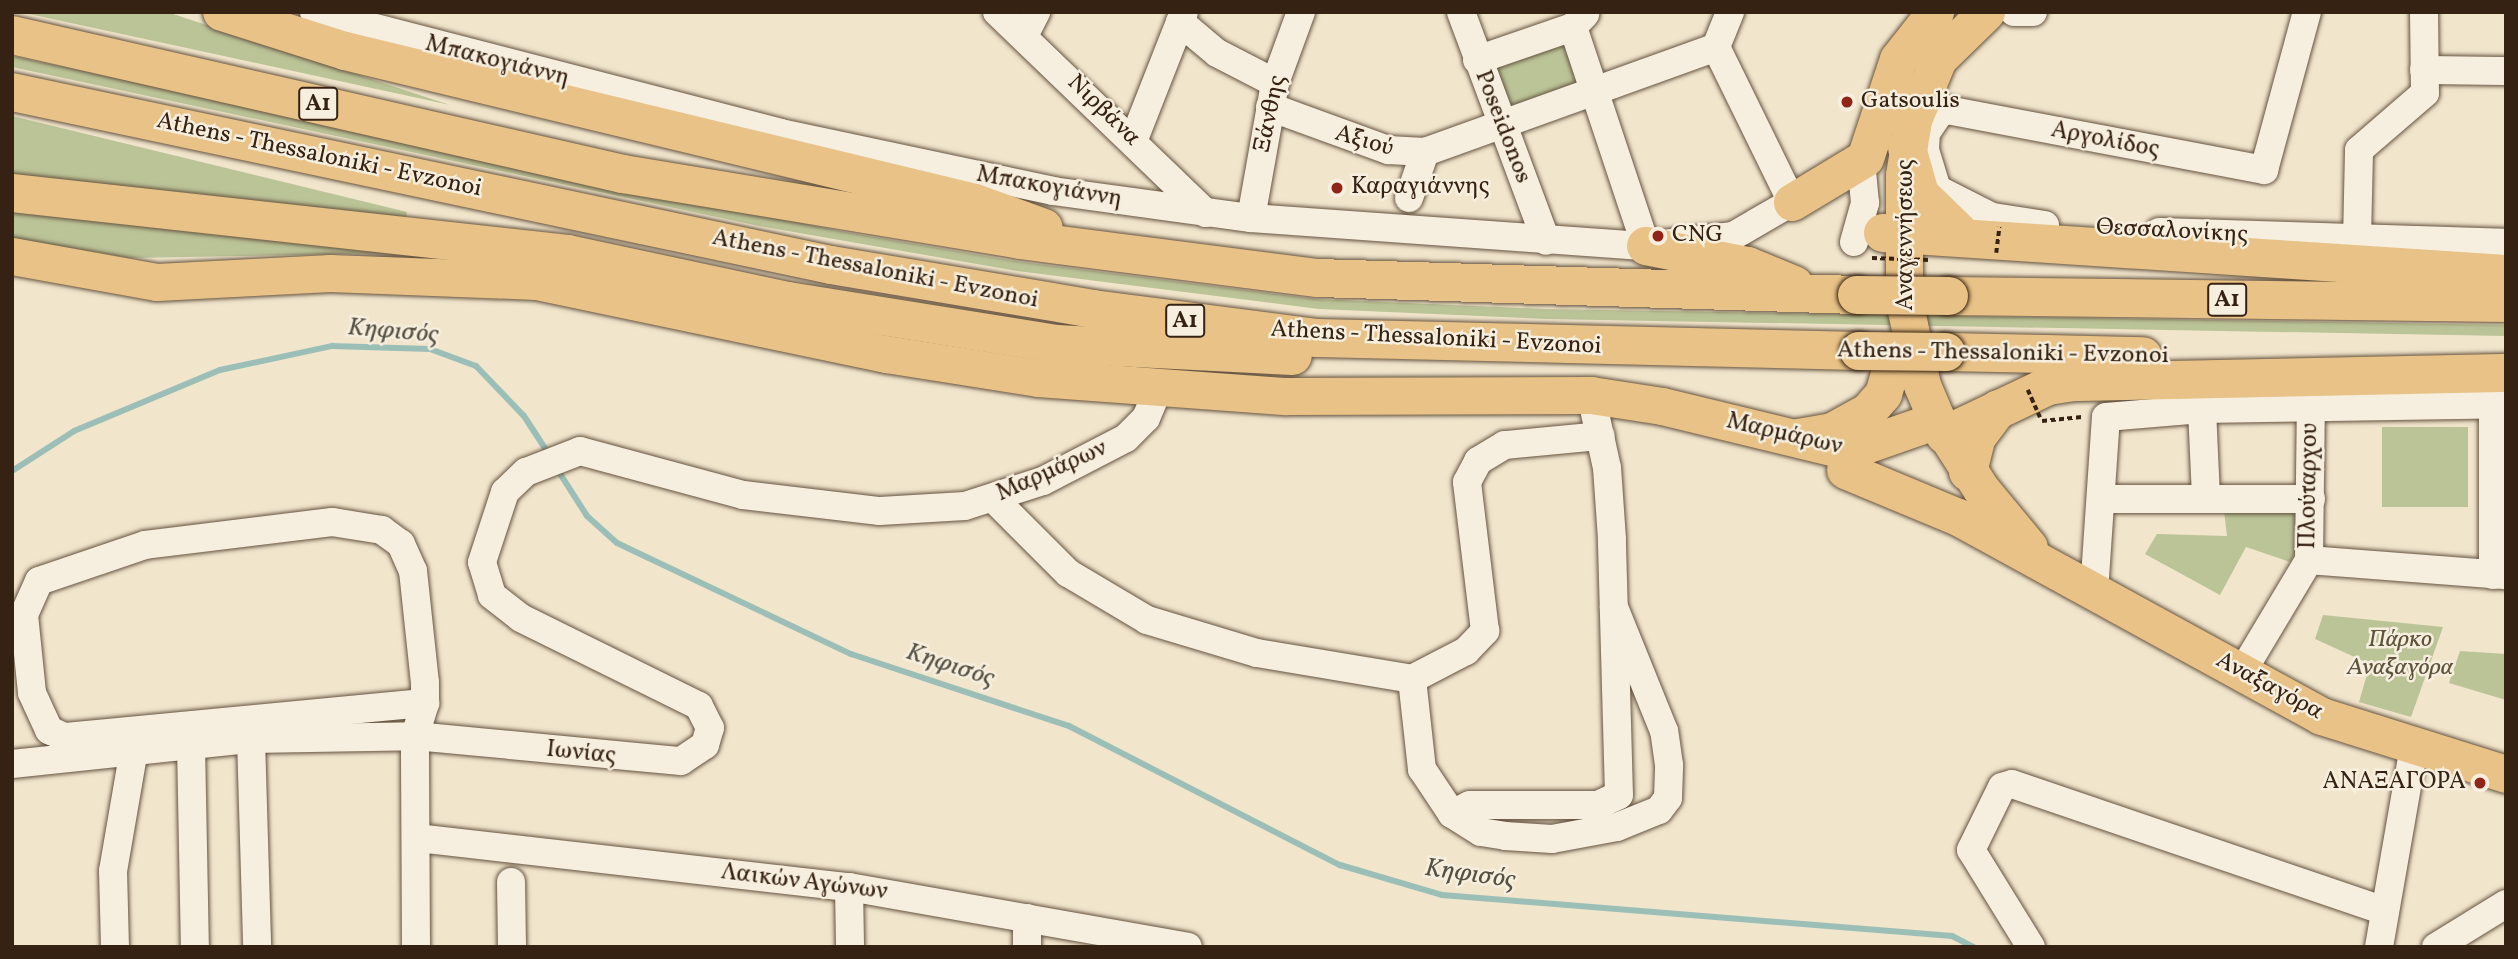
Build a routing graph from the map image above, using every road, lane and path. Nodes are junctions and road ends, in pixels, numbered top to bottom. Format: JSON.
{"nodes":[{"id":1,"x":222,"y":12,"type":"edge"},
{"id":2,"x":998,"y":12,"type":"edge"},
{"id":3,"x":1301,"y":12,"type":"edge"},
{"id":4,"x":1730,"y":12,"type":"edge"},
{"id":5,"x":1935,"y":12,"type":"edge"},
{"id":6,"x":1958,"y":12,"type":"edge"},
{"id":7,"x":1986,"y":12,"type":"edge"},
{"id":8,"x":2014,"y":12,"type":"edge"},
{"id":9,"x":2033,"y":12,"type":"edge"},
{"id":10,"x":2307,"y":12,"type":"edge"},
{"id":11,"x":2424,"y":12,"type":"edge"},
{"id":12,"x":1462,"y":13,"type":"edge"},
{"id":13,"x":327,"y":14,"type":"edge"},
{"id":14,"x":1183,"y":15,"type":"edge"},
{"id":15,"x":1580,"y":20,"type":"edge"},
{"id":16,"x":1030,"y":24,"type":"edge"},
{"id":17,"x":12,"y":35,"type":"edge"},
{"id":18,"x":1716,"y":47,"type":"junction"},
{"id":19,"x":1477,"y":60,"type":"junction"},
{"id":20,"x":2424,"y":70,"type":"junction"},
{"id":21,"x":2506,"y":71,"type":"edge"},
{"id":22,"x":1593,"y":89,"type":"junction"},
{"id":23,"x":12,"y":92,"type":"edge"},
{"id":24,"x":1272,"y":95,"type":"junction"},
{"id":25,"x":1947,"y":110,"type":"joint"},
{"id":26,"x":12,"y":118,"type":"edge"},
{"id":27,"x":1499,"y":122,"type":"junction"},
{"id":28,"x":1134,"y":139,"type":"junction"},
{"id":29,"x":1907,"y":148,"type":"junction"},
{"id":30,"x":1425,"y":152,"type":"junction"},
{"id":31,"x":311,"y":154,"type":"junction"},
{"id":32,"x":1861,"y":161,"type":"junction"},
{"id":33,"x":12,"y":193,"type":"edge"},
{"id":34,"x":1409,"y":198,"type":"dead end"},
{"id":35,"x":1793,"y":202,"type":"junction"},
{"id":36,"x":1206,"y":213,"type":"junction"},
{"id":37,"x":1251,"y":218,"type":"junction"},
{"id":38,"x":1986,"y":239,"type":"junction"},
{"id":39,"x":2357,"y":240,"type":"junction"},
{"id":40,"x":1546,"y":241,"type":"junction"},
{"id":41,"x":1878,"y":242,"type":"junction"},
{"id":42,"x":2506,"y":243,"type":"edge"},
{"id":43,"x":1646,"y":246,"type":"junction"},
{"id":44,"x":1101,"y":251,"type":"junction"},
{"id":45,"x":12,"y":256,"type":"edge"},
{"id":46,"x":1930,"y":260,"type":"dead end"},
{"id":47,"x":2506,"y":274,"type":"edge"},
{"id":48,"x":1815,"y":294,"type":"junction"},
{"id":49,"x":2506,"y":303,"type":"edge"},
{"id":50,"x":1543,"y":346,"type":"junction"},
{"id":51,"x":1876,"y":355,"type":"junction"},
{"id":52,"x":2506,"y":362,"type":"edge"},
{"id":53,"x":1158,"y":390,"type":"junction"},
{"id":54,"x":2502,"y":394,"type":"edge"},
{"id":55,"x":1591,"y":395,"type":"junction"},
{"id":56,"x":2014,"y":398,"type":"junction"},
{"id":57,"x":2311,"y":407,"type":"junction"},
{"id":58,"x":2202,"y":409,"type":"junction"},
{"id":59,"x":2106,"y":417,"type":"junction"},
{"id":60,"x":1710,"y":419,"type":"junction"},
{"id":61,"x":1932,"y":433,"type":"junction"},
{"id":62,"x":1601,"y":436,"type":"junction"},
{"id":63,"x":1786,"y":439,"type":"junction"},
{"id":64,"x":580,"y":451,"type":"joint"},
{"id":65,"x":1845,"y":470,"type":"junction"},
{"id":66,"x":1968,"y":472,"type":"junction"},
{"id":67,"x":2206,"y":498,"type":"junction"},
{"id":68,"x":994,"y":499,"type":"junction"},
{"id":69,"x":2102,"y":499,"type":"junction"},
{"id":70,"x":2311,"y":499,"type":"junction"},
{"id":71,"x":1989,"y":535,"type":"junction"},
{"id":72,"x":2309,"y":561,"type":"junction"},
{"id":73,"x":2046,"y":566,"type":"junction"},
{"id":74,"x":2500,"y":575,"type":"edge"},
{"id":75,"x":2094,"y":592,"type":"junction"},
{"id":76,"x":1614,"y":607,"type":"junction"},
{"id":77,"x":2242,"y":672,"type":"junction"},
{"id":78,"x":1412,"y":679,"type":"junction"},
{"id":79,"x":425,"y":703,"type":"junction"},
{"id":80,"x":415,"y":736,"type":"junction"},
{"id":81,"x":251,"y":739,"type":"junction"},
{"id":82,"x":191,"y":744,"type":"junction"},
{"id":83,"x":2414,"y":747,"type":"junction"},
{"id":84,"x":133,"y":755,"type":"junction"},
{"id":85,"x":12,"y":764,"type":"edge"},
{"id":86,"x":2506,"y":774,"type":"edge"},
{"id":87,"x":1452,"y":814,"type":"junction"},
{"id":88,"x":417,"y":838,"type":"junction"},
{"id":89,"x":511,"y":882,"type":"dead end"},
{"id":90,"x":849,"y":887,"type":"junction"},
{"id":91,"x":2506,"y":904,"type":"edge"},
{"id":92,"x":2385,"y":911,"type":"junction"},
{"id":93,"x":1027,"y":918,"type":"junction"},
{"id":94,"x":115,"y":947,"type":"edge"},
{"id":95,"x":195,"y":947,"type":"edge"},
{"id":96,"x":257,"y":947,"type":"edge"},
{"id":97,"x":416,"y":947,"type":"edge"},
{"id":98,"x":512,"y":947,"type":"edge"},
{"id":99,"x":850,"y":947,"type":"edge"},
{"id":100,"x":1027,"y":947,"type":"edge"},
{"id":101,"x":1188,"y":947,"type":"edge"},
{"id":102,"x":2031,"y":947,"type":"edge"},
{"id":103,"x":2379,"y":947,"type":"edge"},
{"id":104,"x":2436,"y":947,"type":"edge"}],
"edges":[{"from":1,"to":44,"type":"highway"},
{"from":2,"to":16,"type":"street","name":"Νιρβάνα"},
{"from":3,"to":24,"type":"street","name":"Ξάνθης"},
{"from":4,"to":18,"type":"street"},
{"from":5,"to":32,"type":"main road"},
{"from":6,"to":41,"type":"main road","name":"Αναγεννήσεως"},
{"from":7,"to":29,"type":"main road","name":"Αναγεννήσεως"},
{"from":8,"to":9,"type":"street"},
{"from":10,"to":25,"type":"street","name":"Αργολίδος"},
{"from":11,"to":20,"type":"street"},
{"from":12,"to":19,"type":"street","name":"Poseidonos"},
{"from":13,"to":36,"type":"street","name":"Μπακογιάννη"},
{"from":14,"to":24,"type":"street","name":"Αξιού"},
{"from":14,"to":28,"type":"street"},
{"from":15,"to":19,"type":"street"},
{"from":15,"to":22,"type":"street"},
{"from":16,"to":28,"type":"street","name":"Νιρβάνα"},
{"from":17,"to":44,"type":"highway","name":"Athens - Thessaloniki - Evzonoi","number":"Α1"},
{"from":18,"to":22,"type":"street","name":"Αξιού"},
{"from":18,"to":35,"type":"street"},
{"from":19,"to":27,"type":"street","name":"Poseidonos"},
{"from":20,"to":21,"type":"street"},
{"from":20,"to":39,"type":"street"},
{"from":22,"to":27,"type":"street","name":"Αξιού"},
{"from":22,"to":43,"type":"street"},
{"from":23,"to":31,"type":"highway","name":"Athens - Thessaloniki - Evzonoi","number":"Α1"},
{"from":24,"to":30,"type":"street","name":"Αξιού"},
{"from":24,"to":37,"type":"street","name":"Ξάνθης"},
{"from":25,"to":39,"type":"street","name":"Θεσσαλονίκης"},
{"from":26,"to":31,"type":"highway"},
{"from":27,"to":30,"type":"street","name":"Αξιού"},
{"from":27,"to":40,"type":"street","name":"Poseidonos"},
{"from":28,"to":36,"type":"street","name":"Νιρβάνα"},
{"from":29,"to":38,"type":"highway"},
{"from":29,"to":41,"type":"main road","name":"Αναγεννήσεως"},
{"from":30,"to":34,"type":"street"},
{"from":31,"to":50,"type":"highway","name":"Athens - Thessaloniki - Evzonoi","number":"Α1"},
{"from":32,"to":35,"type":"main road"},
{"from":32,"to":41,"type":"street"},
{"from":33,"to":50,"type":"highway"},
{"from":35,"to":43,"type":"street","name":"Μπακογιάννη"},
{"from":36,"to":37,"type":"street","name":"Μπακογιάννη"},
{"from":37,"to":40,"type":"street","name":"Μπακογιάννη"},
{"from":38,"to":41,"type":"highway"},
{"from":38,"to":47,"type":"highway"},
{"from":39,"to":42,"type":"street","name":"Θεσσαλονίκης"},
{"from":40,"to":43,"type":"street","name":"Μπακογιάννη"},
{"from":41,"to":46,"type":"path","bridge":true},
{"from":41,"to":51,"type":"main road","name":"Αναγεννήσεως"},
{"from":41,"to":61,"type":"main road","name":"Αναγεννήσεως"},
{"from":43,"to":48,"type":"highway"},
{"from":44,"to":48,"type":"highway","name":"Athens - Thessaloniki - Evzonoi","number":"Α1"},
{"from":45,"to":53,"type":"main road"},
{"from":48,"to":49,"type":"highway","name":"Athens - Thessaloniki - Evzonoi","number":"Α1","bridge":true},
{"from":50,"to":51,"type":"highway","name":"Athens - Thessaloniki - Evzonoi","number":"Α1"},
{"from":51,"to":52,"type":"highway","name":"Athens - Thessaloniki - Evzonoi","number":"Α1","bridge":true},
{"from":51,"to":61,"type":"main road","name":"Αναγεννήσεως"},
{"from":51,"to":63,"type":"main road"},
{"from":53,"to":55,"type":"main road","name":"Μαρμάρων"},
{"from":53,"to":68,"type":"street","name":"Μαρμάρων"},
{"from":54,"to":56,"type":"highway"},
{"from":54,"to":57,"type":"street"},
{"from":54,"to":74,"type":"street"},
{"from":55,"to":60,"type":"main road","name":"Μαρμάρων"},
{"from":55,"to":62,"type":"street"},
{"from":56,"to":59,"type":"path","bridge":true},
{"from":56,"to":61,"type":"highway"},
{"from":56,"to":66,"type":"highway"},
{"from":57,"to":58,"type":"street"},
{"from":57,"to":70,"type":"street","name":"Πλούταρχου"},
{"from":58,"to":59,"type":"street"},
{"from":58,"to":67,"type":"street"},
{"from":59,"to":69,"type":"street"},
{"from":60,"to":63,"type":"main road","name":"Μαρμάρων"},
{"from":60,"to":65,"type":"main road","name":"Μαρμάρων"},
{"from":61,"to":63,"type":"main road","name":"Μαρμάρων"},
{"from":61,"to":65,"type":"main road","name":"Μαρμάρων"},
{"from":61,"to":66,"type":"main road","name":"Αναξαγόρα"},
{"from":61,"to":71,"type":"main road","name":"Αναξαγόρα"},
{"from":62,"to":76,"type":"street"},
{"from":62,"to":78,"type":"street"},
{"from":64,"to":68,"type":"street","name":"Μαρμάρων"},
{"from":64,"to":80,"type":"street","name":"Ιωνίας"},
{"from":65,"to":71,"type":"main road"},
{"from":66,"to":73,"type":"main road","name":"Αναξαγόρα"},
{"from":67,"to":69,"type":"street"},
{"from":67,"to":70,"type":"street"},
{"from":68,"to":78,"type":"street"},
{"from":69,"to":75,"type":"street"},
{"from":70,"to":72,"type":"street","name":"Πλούταρχου"},
{"from":71,"to":73,"type":"main road","name":"Αναξαγόρα"},
{"from":72,"to":74,"type":"street"},
{"from":72,"to":77,"type":"street","name":"Πλούταρχου"},
{"from":73,"to":75,"type":"main road","name":"Αναξαγόρα"},
{"from":75,"to":77,"type":"main road","name":"Αναξαγόρα"},
{"from":76,"to":87,"type":"street"},
{"from":76,"to":87,"type":"street"},
{"from":77,"to":83,"type":"main road","name":"Αναξαγόρα"},
{"from":78,"to":87,"type":"street"},
{"from":79,"to":79,"type":"street"},
{"from":79,"to":80,"type":"street"},
{"from":80,"to":81,"type":"street","name":"Ιωνίας"},
{"from":80,"to":88,"type":"street"},
{"from":81,"to":82,"type":"street","name":"Ιωνίας"},
{"from":81,"to":96,"type":"street"},
{"from":82,"to":84,"type":"street","name":"Ιωνίας"},
{"from":82,"to":95,"type":"street"},
{"from":83,"to":86,"type":"main road","name":"Αναξαγόρα"},
{"from":83,"to":92,"type":"street"},
{"from":84,"to":85,"type":"street","name":"Ιωνίας"},
{"from":84,"to":94,"type":"street"},
{"from":88,"to":90,"type":"street","name":"Λαικών Αγώνων"},
{"from":88,"to":97,"type":"street"},
{"from":89,"to":98,"type":"street"},
{"from":90,"to":93,"type":"street","name":"Λαικών Αγώνων"},
{"from":90,"to":99,"type":"street"},
{"from":91,"to":104,"type":"street"},
{"from":92,"to":102,"type":"street"},
{"from":92,"to":103,"type":"street"},
{"from":93,"to":100,"type":"street"},
{"from":93,"to":101,"type":"street","name":"Λαικών Αγώνων"}]}
